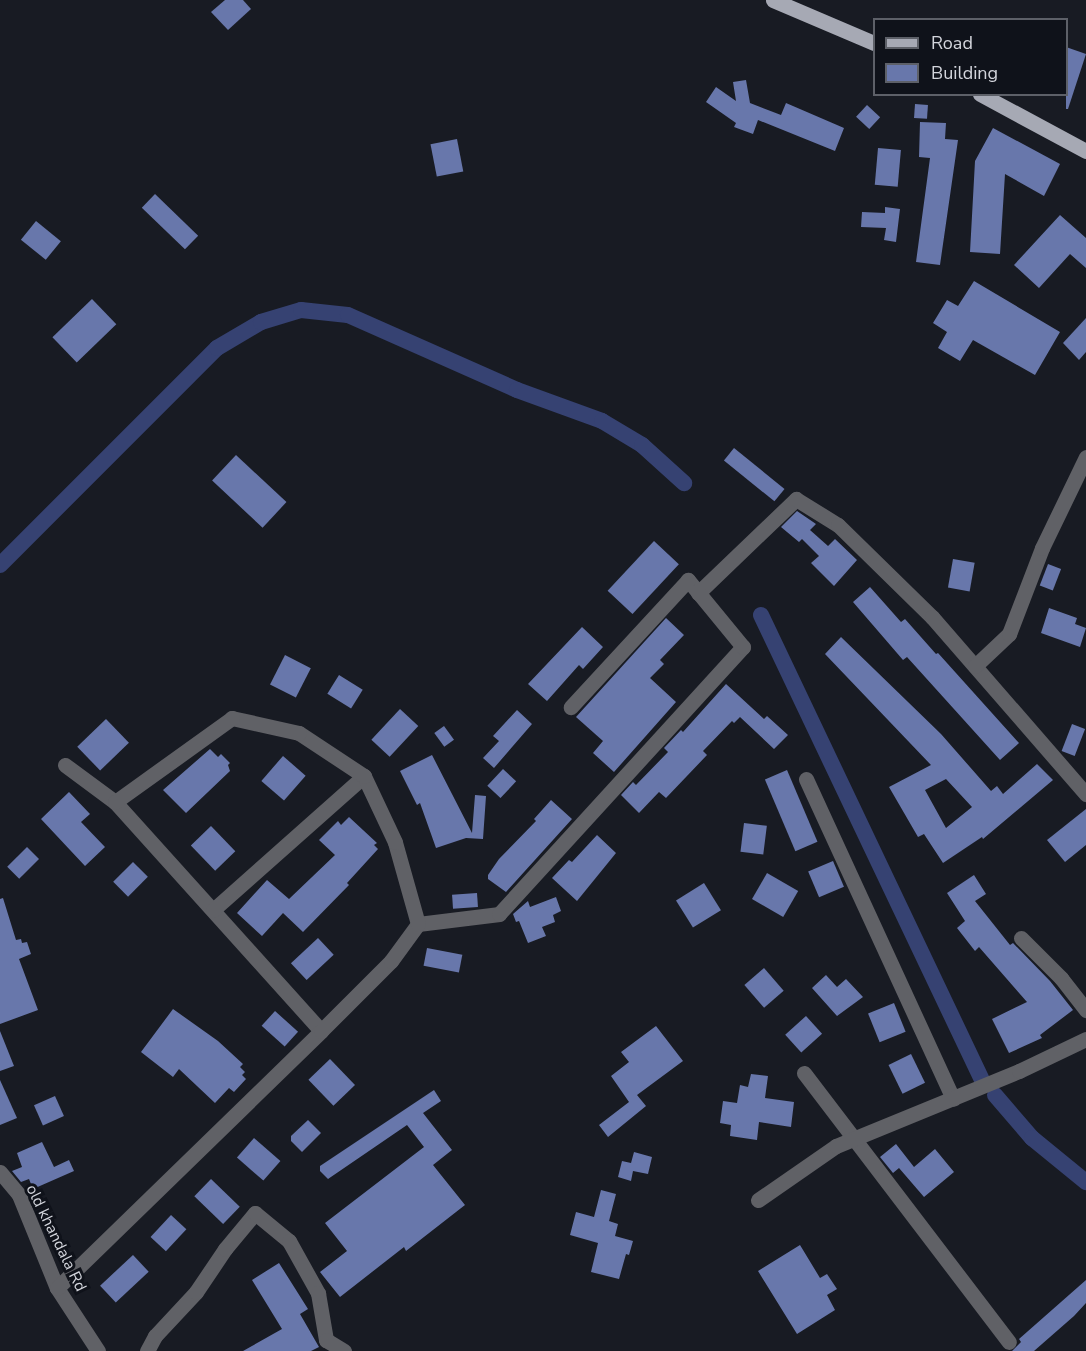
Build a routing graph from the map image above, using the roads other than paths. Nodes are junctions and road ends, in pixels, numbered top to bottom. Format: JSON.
{"nodes":[{"id":1,"x":773,"y":0,"type":"edge"},
{"id":2,"x":873,"y":43,"type":"edge"},
{"id":3,"x":984,"y":96,"type":"edge"},
{"id":4,"x":1086,"y":151,"type":"edge"},
{"id":5,"x":1086,"y":458,"type":"edge"},
{"id":6,"x":698,"y":593,"type":"junction"},
{"id":7,"x":975,"y":666,"type":"junction"},
{"id":8,"x":571,"y":707,"type":"dead end"},
{"id":9,"x":65,"y":765,"type":"dead end"},
{"id":10,"x":364,"y":776,"type":"junction"},
{"id":11,"x":806,"y":779,"type":"dead end"},
{"id":12,"x":1086,"y":794,"type":"edge"},
{"id":13,"x":115,"y":802,"type":"junction"},
{"id":14,"x":213,"y":910,"type":"junction"},
{"id":15,"x":418,"y":924,"type":"junction"},
{"id":16,"x":1021,"y":938,"type":"dead end"},
{"id":17,"x":1086,"y":1010,"type":"edge"},
{"id":18,"x":321,"y":1031,"type":"junction"},
{"id":19,"x":1086,"y":1040,"type":"edge"},
{"id":20,"x":804,"y":1073,"type":"dead end"},
{"id":21,"x":953,"y":1099,"type":"junction"},
{"id":22,"x":854,"y":1138,"type":"junction"},
{"id":23,"x":0,"y":1172,"type":"edge"},
{"id":24,"x":758,"y":1200,"type":"dead end"},
{"id":25,"x":57,"y":1288,"type":"junction"},
{"id":26,"x":1009,"y":1342,"type":"dead end"},
{"id":27,"x":98,"y":1351,"type":"edge"},
{"id":28,"x":147,"y":1351,"type":"edge"},
{"id":29,"x":344,"y":1351,"type":"edge"}],
"edges":[{"from":1,"to":2,"type":"main road"},
{"from":3,"to":4,"type":"main road"},
{"from":5,"to":7,"type":"street"},
{"from":6,"to":7,"type":"street"},
{"from":6,"to":8,"type":"street"},
{"from":6,"to":15,"type":"street"},
{"from":7,"to":12,"type":"street"},
{"from":9,"to":13,"type":"street"},
{"from":10,"to":13,"type":"street"},
{"from":10,"to":14,"type":"street"},
{"from":10,"to":15,"type":"street"},
{"from":11,"to":21,"type":"street"},
{"from":13,"to":14,"type":"street"},
{"from":14,"to":18,"type":"street"},
{"from":15,"to":18,"type":"street"},
{"from":16,"to":17,"type":"street"},
{"from":18,"to":25,"type":"street"},
{"from":19,"to":21,"type":"street"},
{"from":20,"to":22,"type":"street"},
{"from":21,"to":22,"type":"street"},
{"from":22,"to":24,"type":"street"},
{"from":22,"to":26,"type":"street"},
{"from":23,"to":25,"type":"street","name":"old khandala Rd"},
{"from":25,"to":27,"type":"street","name":"old khandala Rd"},
{"from":28,"to":29,"type":"street"}]}
